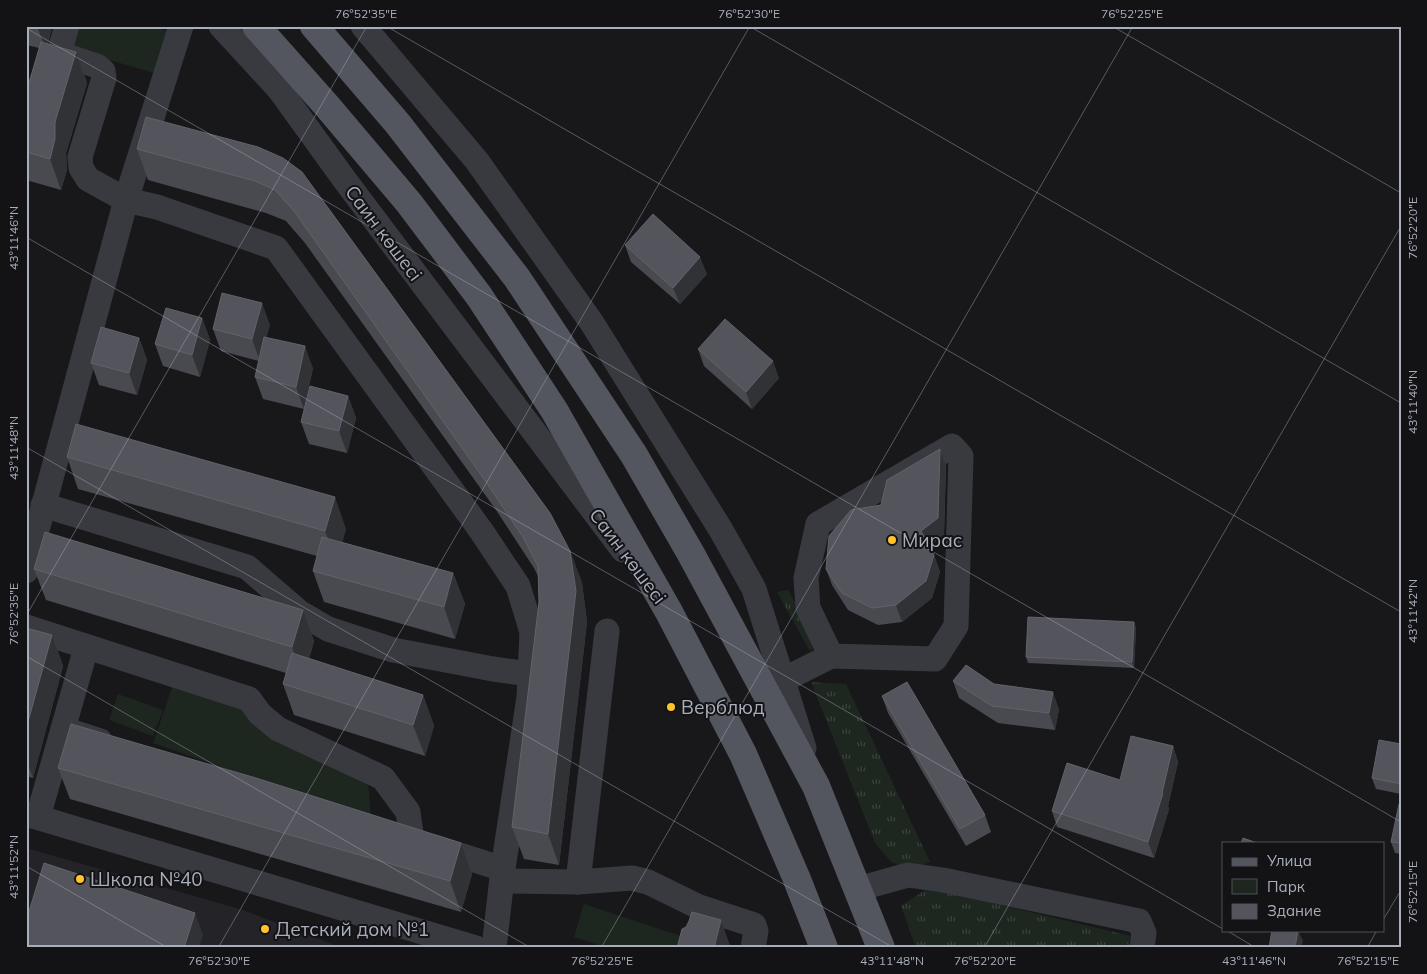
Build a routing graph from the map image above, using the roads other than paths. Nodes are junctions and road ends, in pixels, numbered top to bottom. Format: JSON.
{"nodes":[{"id":1,"x":67,"y":26,"type":"edge"},
{"id":2,"x":181,"y":26,"type":"edge"},
{"id":3,"x":222,"y":26,"type":"edge"},
{"id":4,"x":256,"y":26,"type":"edge"},
{"id":5,"x":314,"y":26,"type":"edge"},
{"id":6,"x":363,"y":26,"type":"edge"},
{"id":7,"x":126,"y":200,"type":"junction"},
{"id":8,"x":43,"y":505,"type":"junction"},
{"id":9,"x":26,"y":571,"type":"edge"},
{"id":10,"x":669,"y":612,"type":"junction"},
{"id":11,"x":26,"y":628,"type":"edge"},
{"id":12,"x":607,"y":631,"type":"dead end"},
{"id":13,"x":86,"y":648,"type":"junction"},
{"id":14,"x":831,"y":656,"type":"junction"},
{"id":15,"x":530,"y":674,"type":"junction"},
{"id":16,"x":783,"y":680,"type":"junction"},
{"id":17,"x":63,"y":730,"type":"junction"},
{"id":18,"x":120,"y":747,"type":"edge"},
{"id":19,"x":816,"y":786,"type":"junction"},
{"id":20,"x":32,"y":816,"type":"edge"},
{"id":21,"x":384,"y":831,"type":"edge"},
{"id":22,"x":412,"y":840,"type":"junction"},
{"id":23,"x":503,"y":875,"type":"junction"},
{"id":24,"x":578,"y":882,"type":"junction"},
{"id":25,"x":858,"y":889,"type":"junction"},
{"id":26,"x":476,"y":948,"type":"edge"},
{"id":27,"x":494,"y":948,"type":"edge"},
{"id":28,"x":753,"y":948,"type":"edge"},
{"id":29,"x":824,"y":948,"type":"edge"},
{"id":30,"x":881,"y":948,"type":"edge"},
{"id":31,"x":1142,"y":948,"type":"edge"}],
"edges":[{"from":1,"to":7,"type":"street"},
{"from":2,"to":7,"type":"street"},
{"from":3,"to":10,"type":"street","name":"Саин көшесі"},
{"from":4,"to":10,"type":"main road","name":"Саин көшесі"},
{"from":5,"to":19,"type":"main road"},
{"from":6,"to":16,"type":"street"},
{"from":7,"to":8,"type":"street"},
{"from":7,"to":15,"type":"street"},
{"from":8,"to":9,"type":"street"},
{"from":8,"to":15,"type":"street"},
{"from":10,"to":29,"type":"main road"},
{"from":11,"to":13,"type":"street"},
{"from":12,"to":24,"type":"street"},
{"from":13,"to":17,"type":"street"},
{"from":13,"to":22,"type":"street"},
{"from":14,"to":14,"type":"street"},
{"from":14,"to":16,"type":"street"},
{"from":15,"to":23,"type":"street"},
{"from":16,"to":19,"type":"street"},
{"from":17,"to":18,"type":"street"},
{"from":17,"to":20,"type":"street"},
{"from":19,"to":25,"type":"main road"},
{"from":20,"to":26,"type":"street"},
{"from":21,"to":22,"type":"street"},
{"from":22,"to":23,"type":"street"},
{"from":23,"to":24,"type":"street"},
{"from":23,"to":27,"type":"street"},
{"from":24,"to":28,"type":"street"},
{"from":25,"to":30,"type":"main road"},
{"from":25,"to":31,"type":"street"}]}
